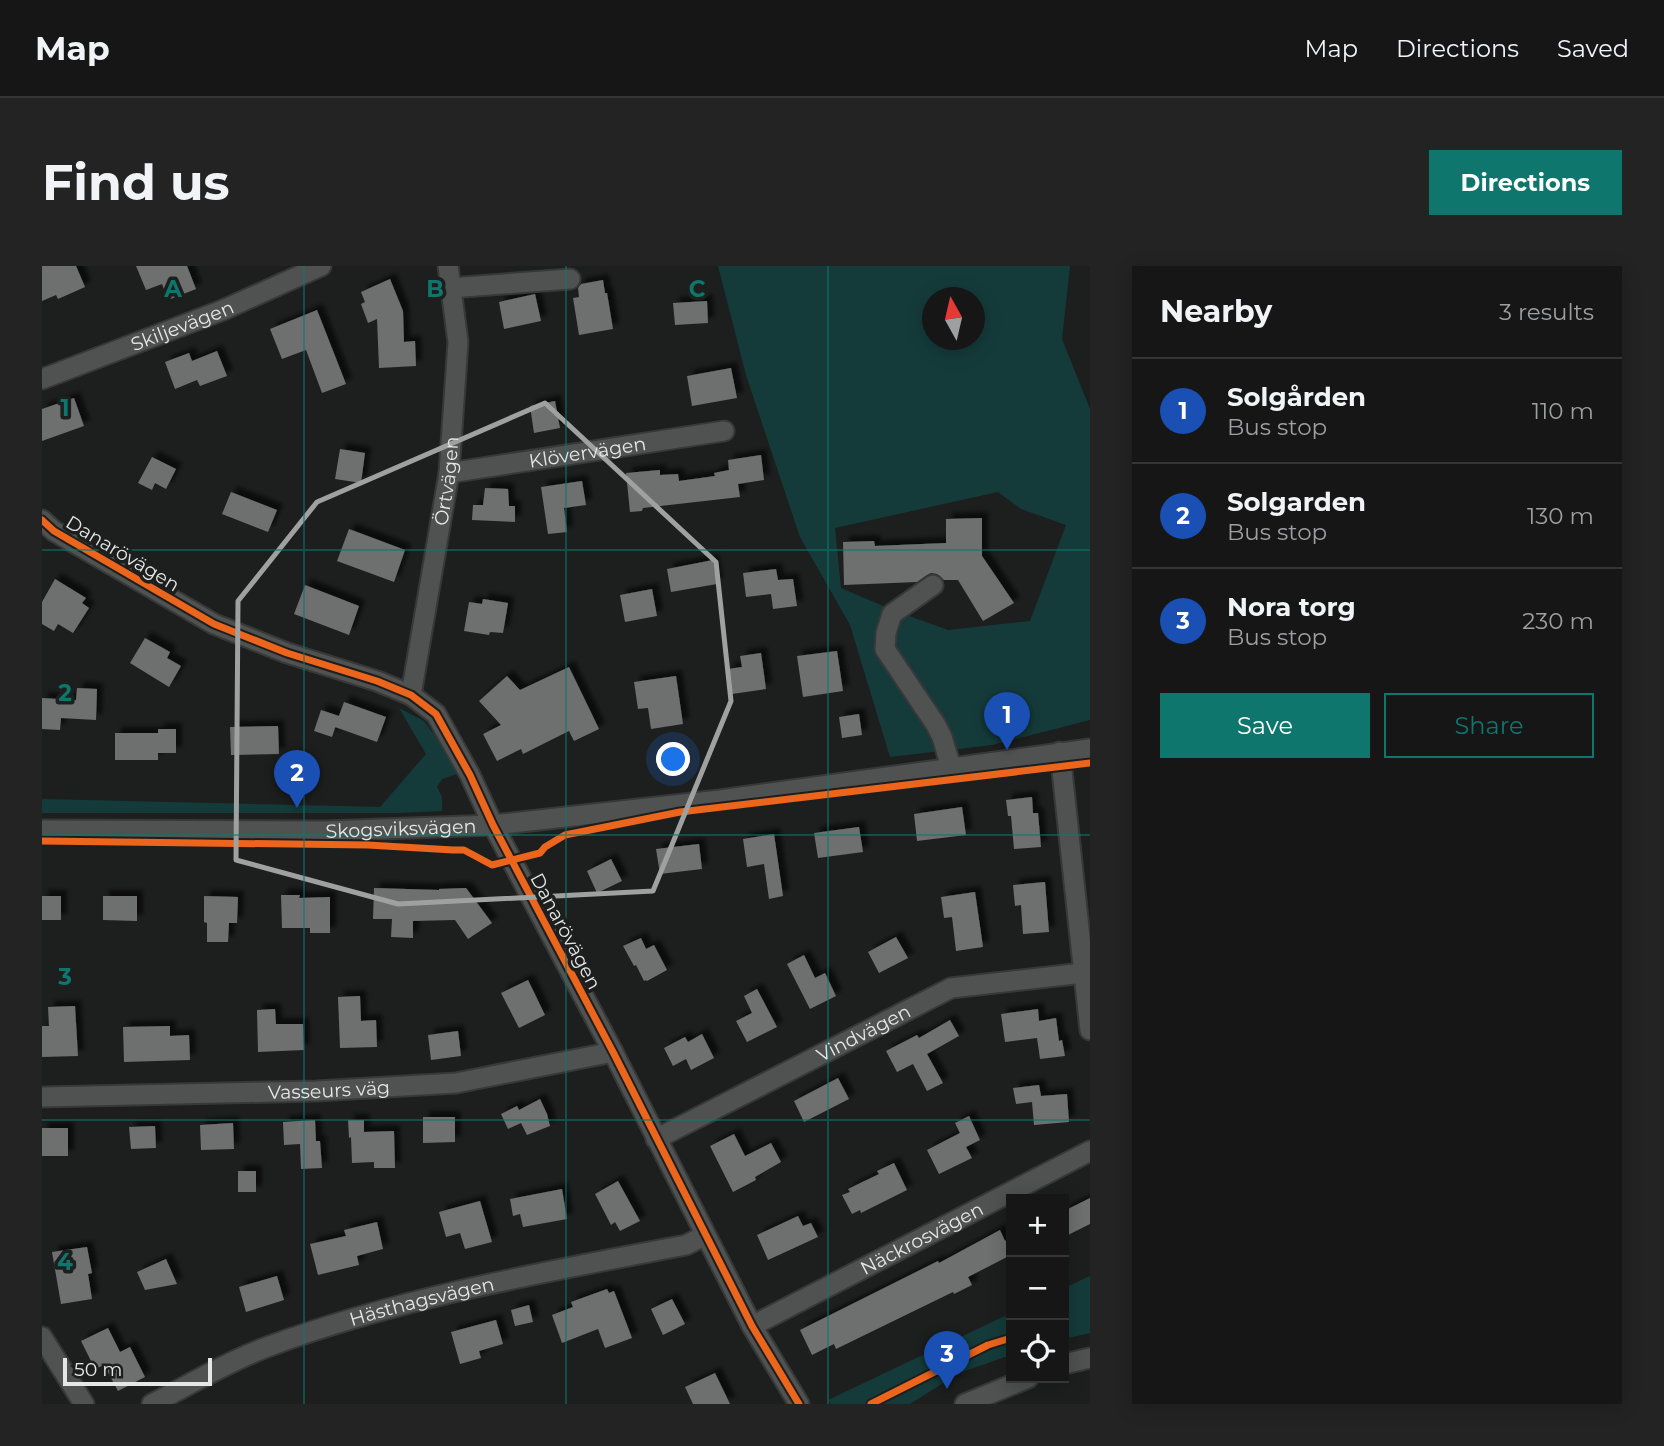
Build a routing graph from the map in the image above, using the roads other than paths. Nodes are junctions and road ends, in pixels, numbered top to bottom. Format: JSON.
{"nodes":[{"id":1,"x":321,"y":266,"type":"edge"},
{"id":2,"x":448,"y":266,"type":"edge"},
{"id":3,"x":569,"y":279,"type":"dead end"},
{"id":4,"x":450,"y":288,"type":"junction"},
{"id":5,"x":42,"y":379,"type":"edge"},
{"id":6,"x":724,"y":431,"type":"dead end"},
{"id":7,"x":449,"y":472,"type":"junction"},
{"id":8,"x":42,"y":520,"type":"edge"},
{"id":9,"x":933,"y":585,"type":"dead end"},
{"id":10,"x":411,"y":695,"type":"junction"},
{"id":11,"x":1090,"y":749,"type":"edge"},
{"id":12,"x":1060,"y":752,"type":"junction"},
{"id":13,"x":951,"y":767,"type":"junction"},
{"id":14,"x":493,"y":825,"type":"junction"},
{"id":15,"x":42,"y":830,"type":"edge"},
{"id":16,"x":1083,"y":973,"type":"junction"},
{"id":17,"x":1090,"y":1030,"type":"edge"},
{"id":18,"x":613,"y":1052,"type":"junction"},
{"id":19,"x":42,"y":1097,"type":"edge"},
{"id":20,"x":656,"y":1139,"type":"junction"},
{"id":21,"x":1090,"y":1151,"type":"edge"},
{"id":22,"x":704,"y":1236,"type":"junction"},
{"id":23,"x":752,"y":1326,"type":"junction"},
{"id":24,"x":42,"y":1337,"type":"edge"},
{"id":25,"x":1090,"y":1358,"type":"edge"},
{"id":26,"x":1069,"y":1363,"type":"edge"},
{"id":27,"x":1016,"y":1383,"type":"edge"},
{"id":28,"x":84,"y":1404,"type":"edge"},
{"id":29,"x":152,"y":1404,"type":"edge"},
{"id":30,"x":799,"y":1404,"type":"edge"},
{"id":31,"x":965,"y":1404,"type":"edge"}],
"edges":[{"from":1,"to":5,"type":"street","name":"Skiljevägen"},
{"from":2,"to":4,"type":"street","name":"Örtvägen"},
{"from":3,"to":4,"type":"street"},
{"from":4,"to":7,"type":"street","name":"Örtvägen"},
{"from":6,"to":7,"type":"street","name":"Klövervägen"},
{"from":7,"to":10,"type":"street","name":"Örtvägen"},
{"from":8,"to":10,"type":"street","name":"Danarövägen"},
{"from":9,"to":13,"type":"street"},
{"from":10,"to":14,"type":"street","name":"Danarövägen"},
{"from":11,"to":12,"type":"street","name":"Skogsviksvägen"},
{"from":12,"to":13,"type":"street","name":"Skogsviksvägen"},
{"from":12,"to":16,"type":"street"},
{"from":13,"to":14,"type":"street","name":"Skogsviksvägen"},
{"from":14,"to":15,"type":"street","name":"Skogsviksvägen"},
{"from":14,"to":18,"type":"street","name":"Danarövägen"},
{"from":16,"to":17,"type":"street"},
{"from":16,"to":20,"type":"street","name":"Vindvägen"},
{"from":18,"to":19,"type":"street","name":"Vasseurs väg"},
{"from":18,"to":20,"type":"street","name":"Danarövägen"},
{"from":20,"to":22,"type":"street","name":"Danarövägen"},
{"from":21,"to":23,"type":"street","name":"Näckrosvägen"},
{"from":22,"to":23,"type":"street","name":"Danarövägen"},
{"from":22,"to":29,"type":"street","name":"Hästhagsvägen"},
{"from":23,"to":30,"type":"street","name":"Danarövägen"},
{"from":24,"to":28,"type":"street"},
{"from":25,"to":26,"type":"street"},
{"from":27,"to":31,"type":"street"}]}
